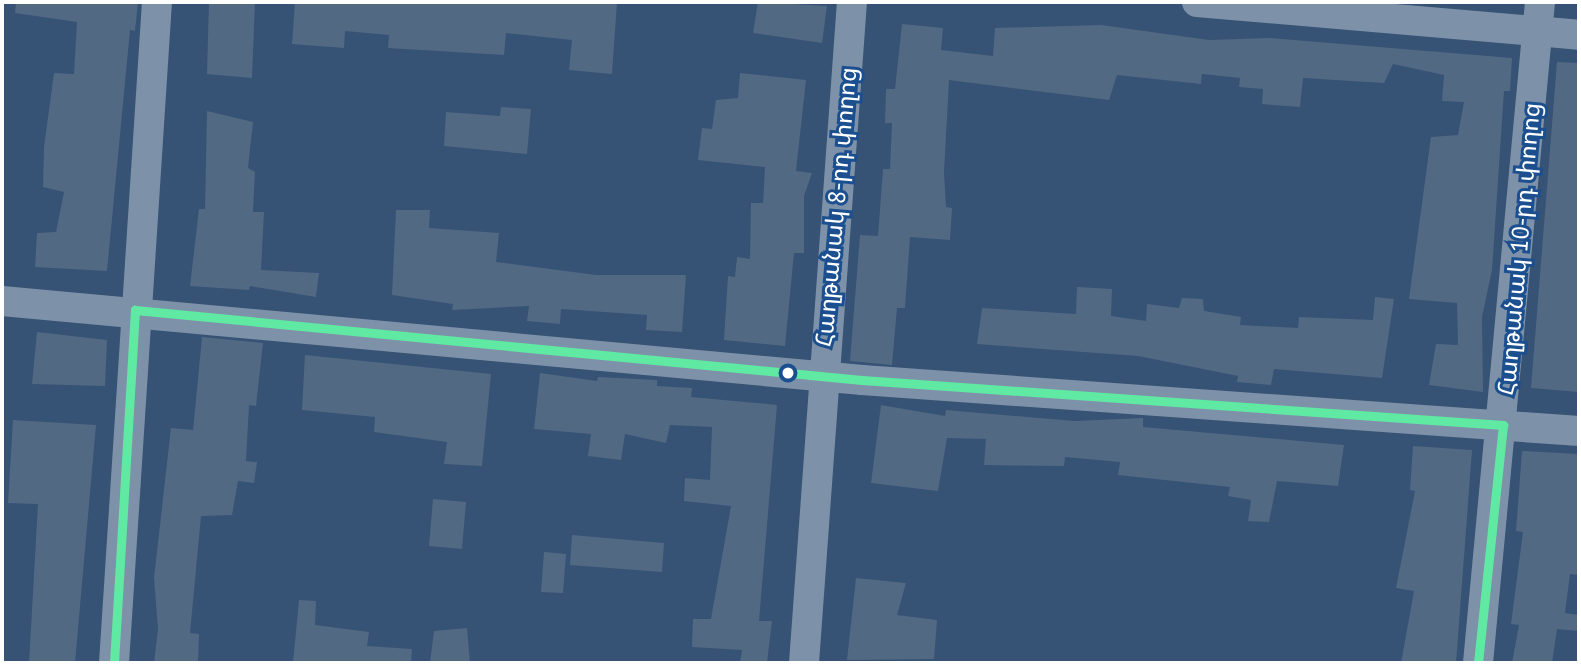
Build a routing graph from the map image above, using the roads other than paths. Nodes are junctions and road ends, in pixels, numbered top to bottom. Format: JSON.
{"nodes":[{"id":1,"x":157,"y":2,"type":"edge"},
{"id":2,"x":852,"y":2,"type":"edge"},
{"id":3,"x":1197,"y":2,"type":"edge"},
{"id":4,"x":1540,"y":16,"type":"edge"},
{"id":5,"x":1579,"y":35,"type":"edge"},
{"id":6,"x":2,"y":300,"type":"edge"},
{"id":7,"x":135,"y":310,"type":"junction"},
{"id":8,"x":822,"y":377,"type":"junction"},
{"id":9,"x":1503,"y":425,"type":"junction"},
{"id":10,"x":1579,"y":431,"type":"edge"},
{"id":11,"x":114,"y":663,"type":"edge"},
{"id":12,"x":804,"y":663,"type":"edge"},
{"id":13,"x":1478,"y":663,"type":"edge"}],
"edges":[{"from":1,"to":7,"type":"street"},
{"from":2,"to":8,"type":"street","name":"Հաղթանակ 8-րդ փողոց"},
{"from":3,"to":4,"type":"street"},
{"from":4,"to":5,"type":"street"},
{"from":4,"to":9,"type":"street","name":"Հաղթանակ 10-րդ փողոց"},
{"from":6,"to":7,"type":"street"},
{"from":7,"to":8,"type":"street"},
{"from":7,"to":11,"type":"street"},
{"from":8,"to":9,"type":"street"},
{"from":8,"to":12,"type":"street","name":"Հաղթանակ 8-րդ փողոց"},
{"from":9,"to":10,"type":"street"},
{"from":9,"to":13,"type":"street","name":"Հաղթանակ 10-րդ փողոց"}]}
